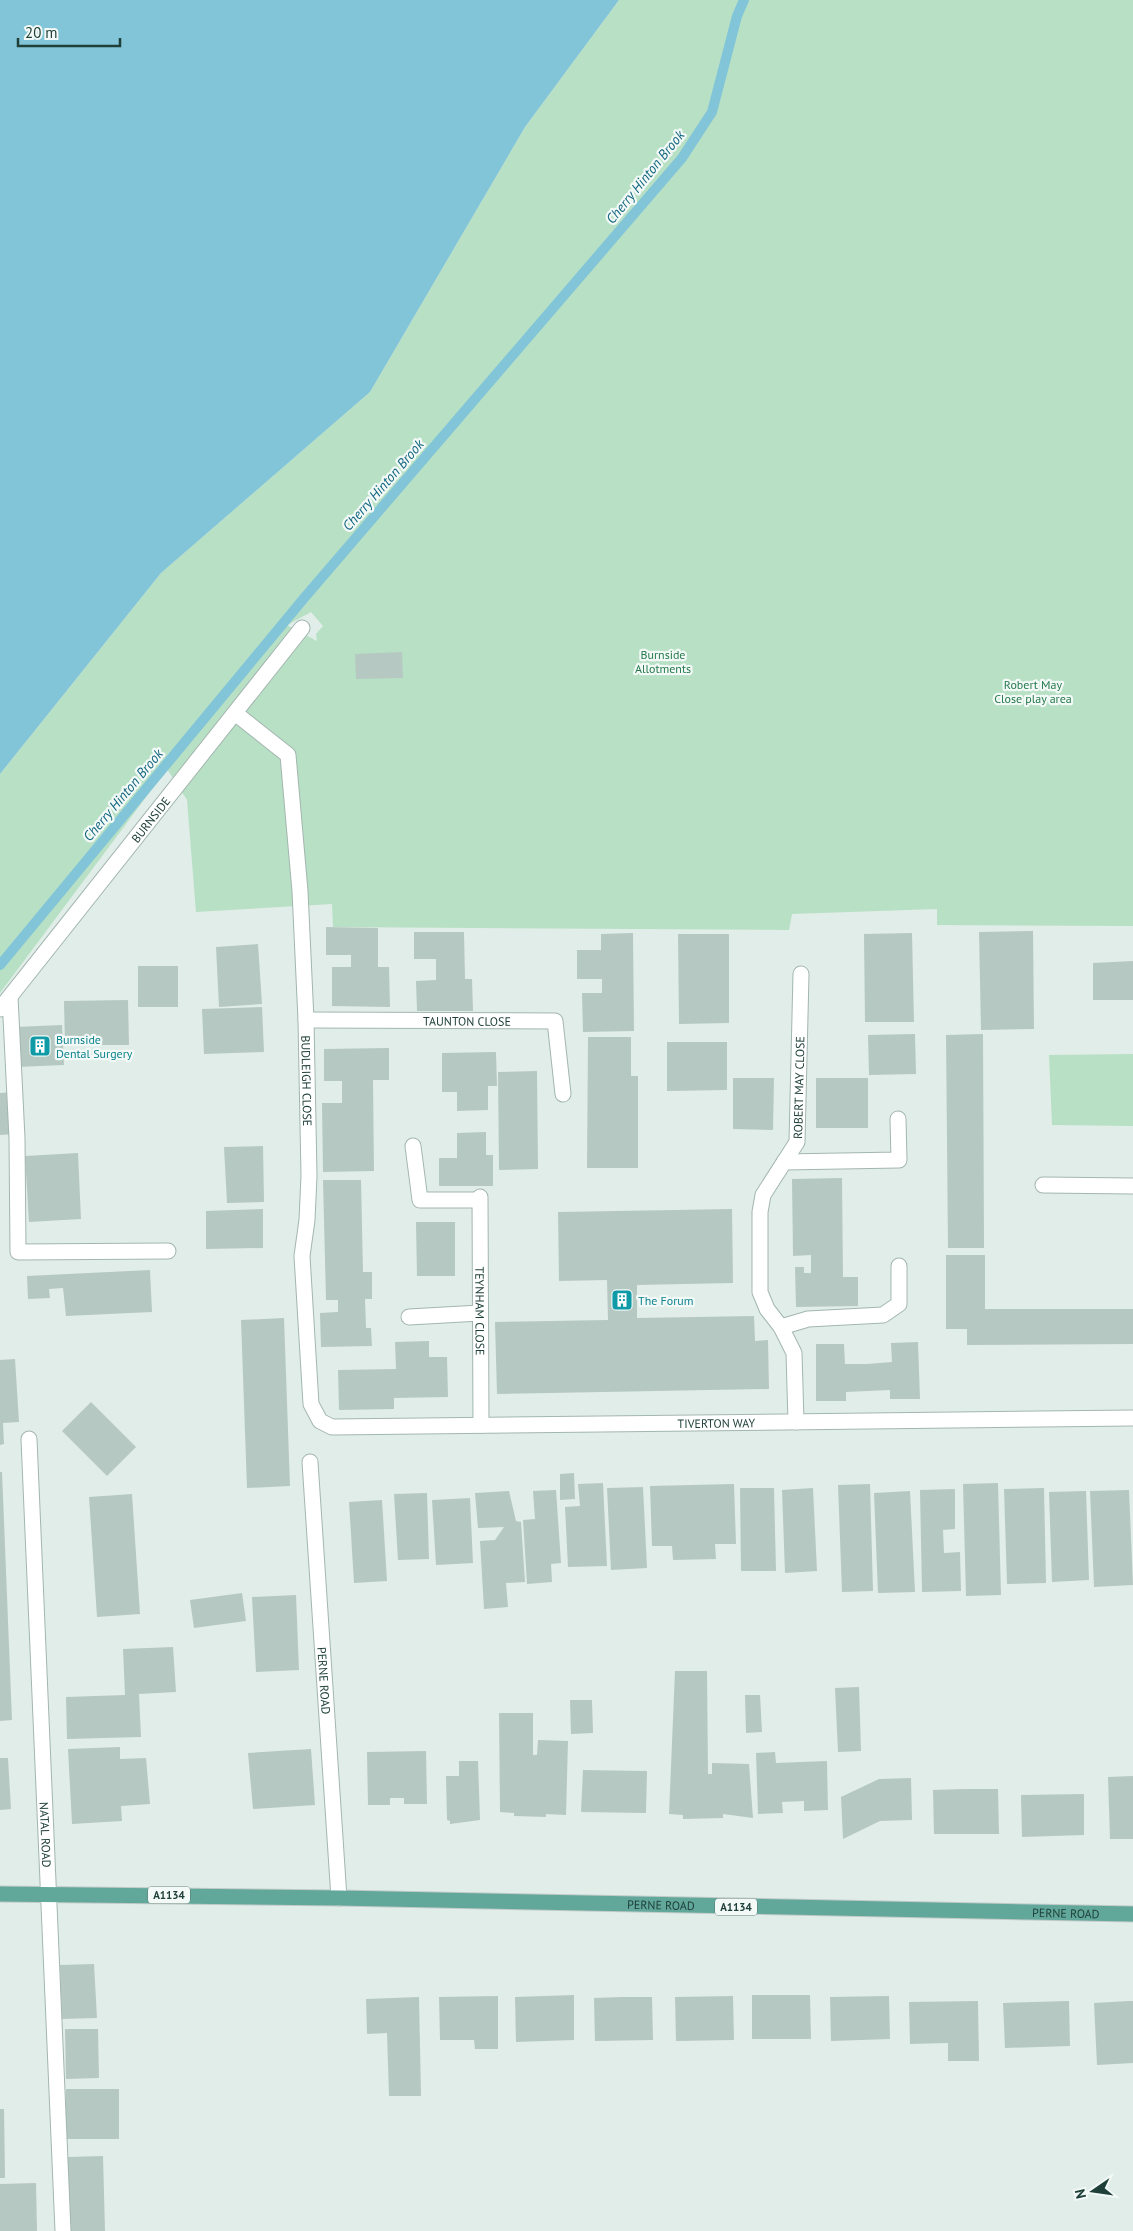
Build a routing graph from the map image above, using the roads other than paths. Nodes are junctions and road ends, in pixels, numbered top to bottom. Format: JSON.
{"nodes":[{"id":1,"x":302,"y":628,"type":"dead end"},
{"id":2,"x":235,"y":713,"type":"junction"},
{"id":3,"x":801,"y":974,"type":"dead end"},
{"id":4,"x":10,"y":997,"type":"junction"},
{"id":5,"x":0,"y":1009,"type":"edge"},
{"id":6,"x":306,"y":1020,"type":"junction"},
{"id":7,"x":563,"y":1094,"type":"dead end"},
{"id":8,"x":898,"y":1119,"type":"dead end"},
{"id":9,"x":413,"y":1146,"type":"dead end"},
{"id":10,"x":784,"y":1162,"type":"junction"},
{"id":11,"x":1042,"y":1185,"type":"dead end"},
{"id":12,"x":1133,"y":1186,"type":"edge"},
{"id":13,"x":168,"y":1251,"type":"dead end"},
{"id":14,"x":899,"y":1266,"type":"dead end"},
{"id":15,"x":480,"y":1313,"type":"junction"},
{"id":16,"x":409,"y":1317,"type":"dead end"},
{"id":17,"x":782,"y":1327,"type":"junction"},
{"id":18,"x":311,"y":1404,"type":"joint"},
{"id":19,"x":1133,"y":1418,"type":"edge"},
{"id":20,"x":796,"y":1422,"type":"junction"},
{"id":21,"x":481,"y":1425,"type":"junction"},
{"id":22,"x":29,"y":1439,"type":"dead end"},
{"id":23,"x":310,"y":1462,"type":"dead end"},
{"id":24,"x":49,"y":1893,"type":"junction"},
{"id":25,"x":0,"y":1894,"type":"edge"},
{"id":26,"x":338,"y":1898,"type":"junction"},
{"id":27,"x":1133,"y":1914,"type":"edge"},
{"id":28,"x":63,"y":2231,"type":"edge"}],
"edges":[{"from":1,"to":2,"type":"street","name":"BURNSIDE"},
{"from":2,"to":4,"type":"street","name":"BURNSIDE"},
{"from":2,"to":6,"type":"street","name":"BUDLEIGH CLOSE"},
{"from":3,"to":10,"type":"street","name":"ROBERT MAY CLOSE"},
{"from":4,"to":5,"type":"street","name":"BURNSIDE"},
{"from":4,"to":13,"type":"street"},
{"from":6,"to":7,"type":"street","name":"TAUNTON CLOSE"},
{"from":6,"to":18,"type":"street","name":"BUDLEIGH CLOSE"},
{"from":8,"to":10,"type":"street"},
{"from":9,"to":15,"type":"street","name":"TEYNHAM CLOSE"},
{"from":10,"to":17,"type":"street","name":"ROBERT MAY CLOSE"},
{"from":11,"to":12,"type":"street"},
{"from":14,"to":17,"type":"street"},
{"from":15,"to":16,"type":"street"},
{"from":15,"to":21,"type":"street","name":"TEYNHAM CLOSE"},
{"from":17,"to":20,"type":"street","name":"ROBERT MAY CLOSE"},
{"from":18,"to":21,"type":"street","name":"TIVERTON WAY"},
{"from":19,"to":20,"type":"street","name":"TIVERTON WAY"},
{"from":20,"to":21,"type":"street","name":"TIVERTON WAY"},
{"from":22,"to":24,"type":"street","name":"NATAL ROAD"},
{"from":23,"to":26,"type":"street","name":"PERNE ROAD"},
{"from":24,"to":25,"type":"main road","name":"PERNE ROAD","number":"A1134"},
{"from":24,"to":26,"type":"main road","name":"PERNE ROAD","number":"A1134"},
{"from":24,"to":28,"type":"street","name":"NATAL ROAD"},
{"from":26,"to":27,"type":"main road","name":"PERNE ROAD","number":"A1134"}]}
